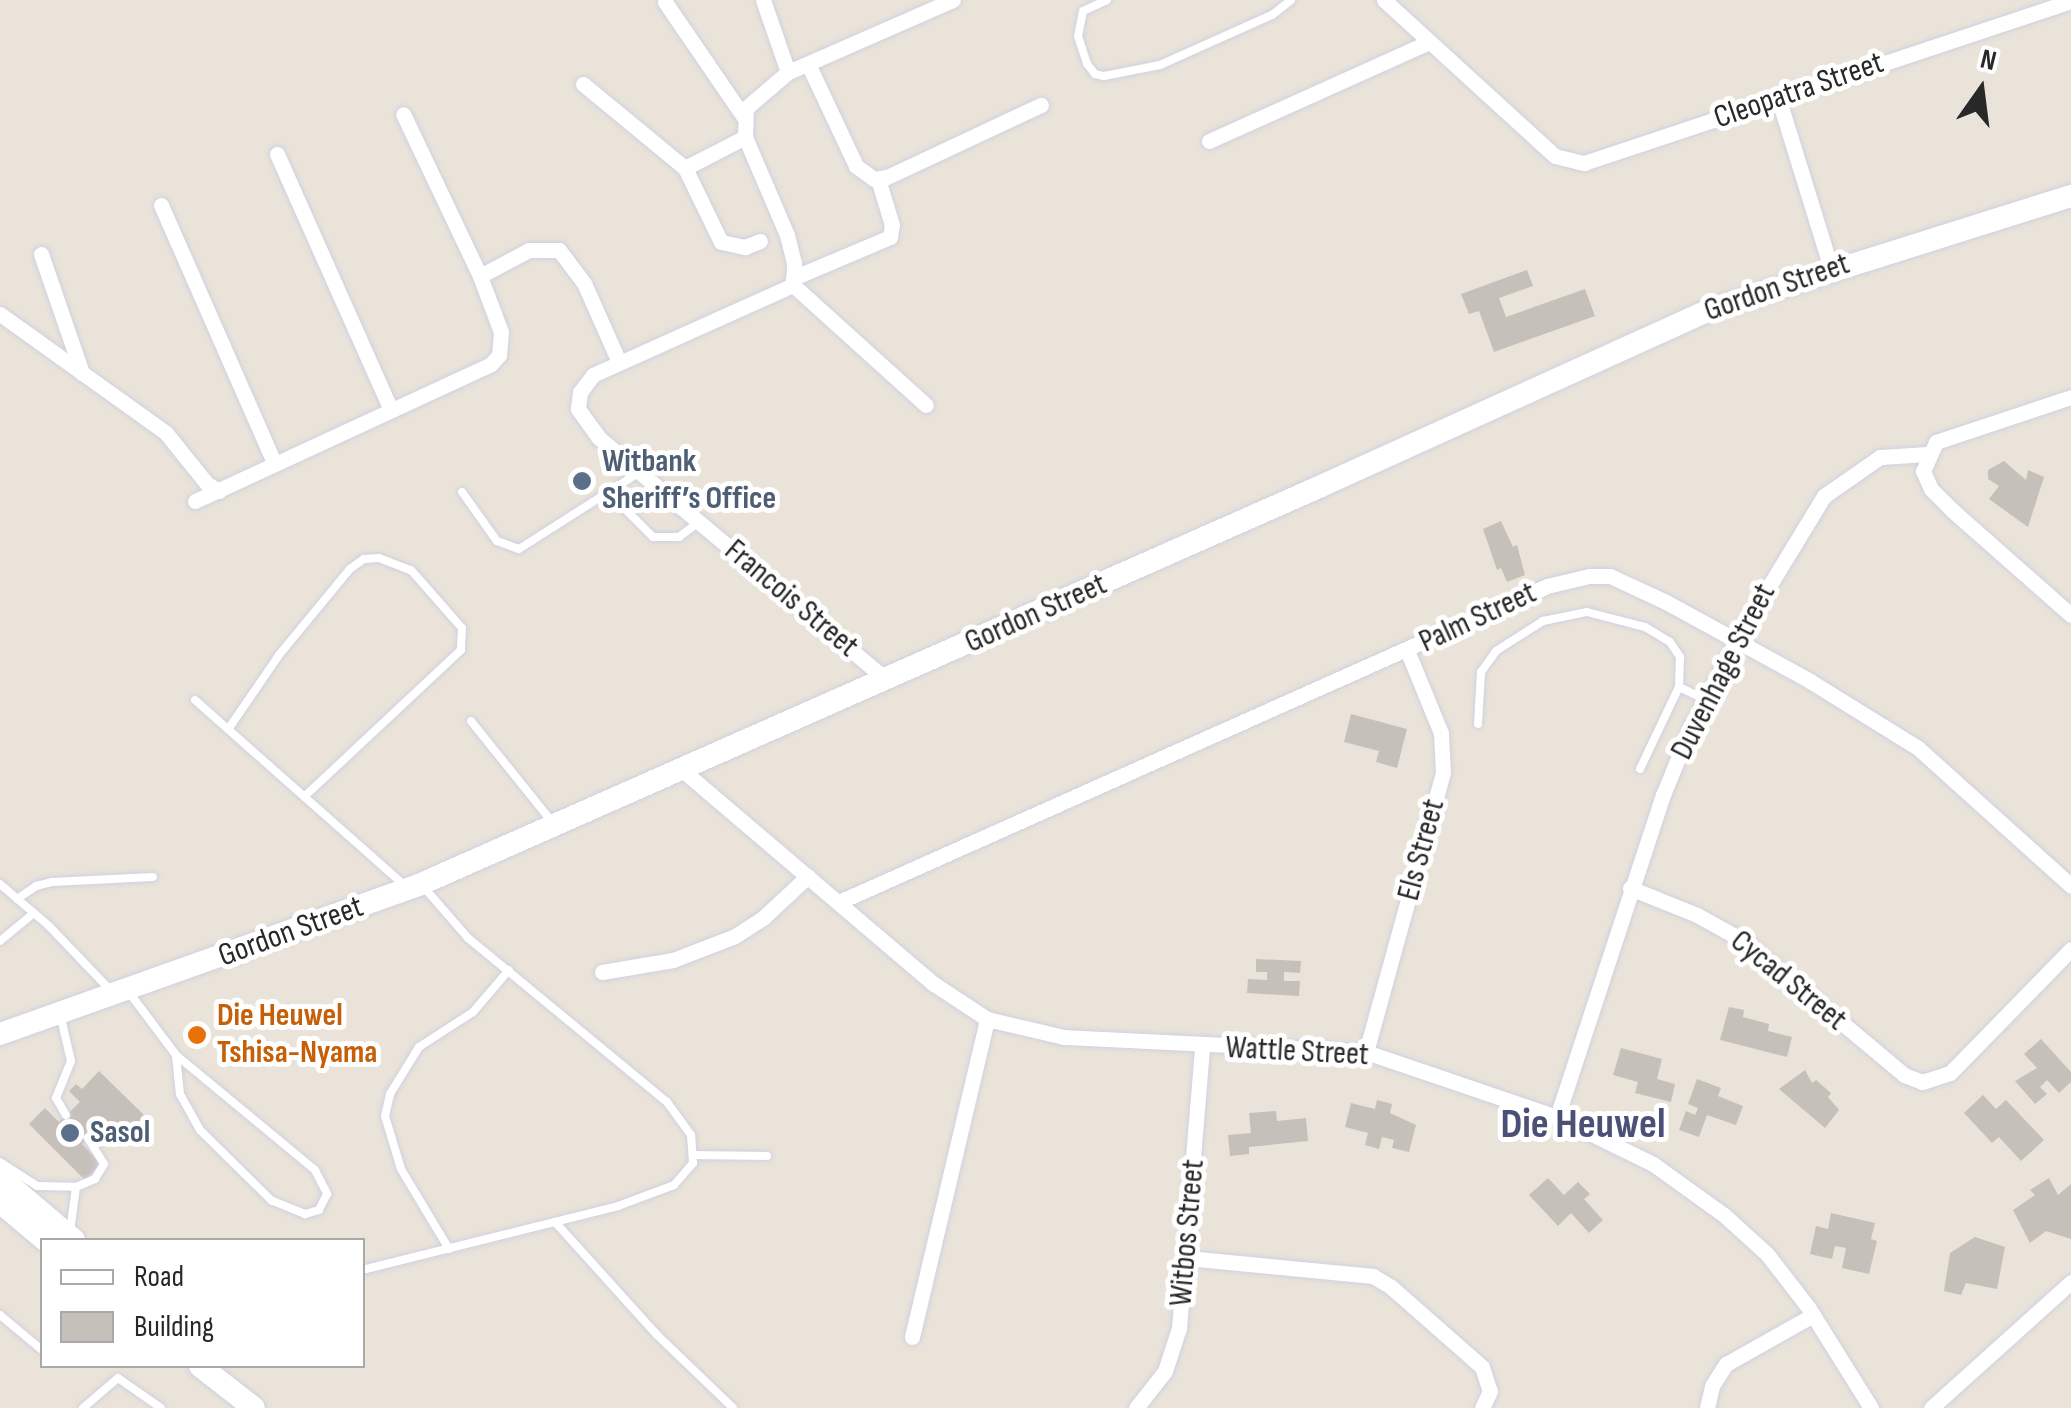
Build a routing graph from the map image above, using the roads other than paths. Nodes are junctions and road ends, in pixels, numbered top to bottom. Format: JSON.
{"nodes":[{"id":1,"x":762,"y":0,"type":"edge"},
{"id":2,"x":953,"y":0,"type":"edge"},
{"id":3,"x":1108,"y":0,"type":"edge"},
{"id":4,"x":1291,"y":0,"type":"edge"},
{"id":5,"x":1384,"y":0,"type":"edge"},
{"id":6,"x":2071,"y":1,"type":"edge"},
{"id":7,"x":665,"y":2,"type":"dead end"},
{"id":8,"x":1430,"y":42,"type":"junction"},
{"id":9,"x":809,"y":66,"type":"junction"},
{"id":10,"x":788,"y":72,"type":"junction"},
{"id":11,"x":583,"y":84,"type":"dead end"},
{"id":12,"x":1778,"y":97,"type":"junction"},
{"id":13,"x":1041,"y":105,"type":"dead end"},
{"id":14,"x":403,"y":114,"type":"dead end"},
{"id":15,"x":743,"y":116,"type":"junction"},
{"id":16,"x":745,"y":138,"type":"junction"},
{"id":17,"x":1210,"y":141,"type":"dead end"},
{"id":18,"x":278,"y":154,"type":"dead end"},
{"id":19,"x":685,"y":168,"type":"junction"},
{"id":20,"x":878,"y":179,"type":"junction"},
{"id":21,"x":2071,"y":196,"type":"edge"},
{"id":22,"x":161,"y":204,"type":"dead end"},
{"id":23,"x":760,"y":241,"type":"dead end"},
{"id":24,"x":41,"y":254,"type":"dead end"},
{"id":25,"x":1831,"y":268,"type":"junction"},
{"id":26,"x":480,"y":276,"type":"junction"},
{"id":27,"x":793,"y":282,"type":"junction"},
{"id":28,"x":0,"y":314,"type":"edge"},
{"id":29,"x":619,"y":362,"type":"junction"},
{"id":30,"x":82,"y":372,"type":"junction"},
{"id":31,"x":2071,"y":397,"type":"edge"},
{"id":32,"x":926,"y":405,"type":"dead end"},
{"id":33,"x":392,"y":410,"type":"junction"},
{"id":34,"x":1928,"y":454,"type":"junction"},
{"id":35,"x":274,"y":463,"type":"junction"},
{"id":36,"x":640,"y":472,"type":"junction"},
{"id":37,"x":219,"y":491,"type":"junction"},
{"id":38,"x":462,"y":492,"type":"dead end"},
{"id":39,"x":609,"y":493,"type":"junction"},
{"id":40,"x":195,"y":501,"type":"dead end"},
{"id":41,"x":700,"y":522,"type":"junction"},
{"id":42,"x":2071,"y":615,"type":"edge"},
{"id":43,"x":1737,"y":639,"type":"junction"},
{"id":44,"x":1407,"y":650,"type":"junction"},
{"id":45,"x":887,"y":680,"type":"junction"},
{"id":46,"x":1680,"y":687,"type":"junction"},
{"id":47,"x":1706,"y":699,"type":"junction"},
{"id":48,"x":195,"y":700,"type":"dead end"},
{"id":49,"x":471,"y":722,"type":"dead end"},
{"id":50,"x":1478,"y":724,"type":"dead end"},
{"id":51,"x":229,"y":728,"type":"junction"},
{"id":52,"x":680,"y":769,"type":"junction"},
{"id":53,"x":1640,"y":769,"type":"dead end"},
{"id":54,"x":306,"y":795,"type":"junction"},
{"id":55,"x":555,"y":824,"type":"junction"},
{"id":56,"x":808,"y":876,"type":"junction"},
{"id":57,"x":154,"y":877,"type":"dead end"},
{"id":58,"x":0,"y":884,"type":"edge"},
{"id":59,"x":414,"y":886,"type":"junction"},
{"id":60,"x":2071,"y":886,"type":"edge"},
{"id":61,"x":1630,"y":888,"type":"junction"},
{"id":62,"x":17,"y":899,"type":"junction"},
{"id":63,"x":839,"y":902,"type":"junction"},
{"id":64,"x":34,"y":913,"type":"junction"},
{"id":65,"x":0,"y":941,"type":"edge"},
{"id":66,"x":2071,"y":949,"type":"edge"},
{"id":67,"x":509,"y":970,"type":"junction"},
{"id":68,"x":602,"y":972,"type":"dead end"},
{"id":69,"x":121,"y":993,"type":"junction"},
{"id":70,"x":60,"y":1014,"type":"junction"},
{"id":71,"x":987,"y":1019,"type":"junction"},
{"id":72,"x":1,"y":1034,"type":"edge"},
{"id":73,"x":1202,"y":1046,"type":"junction"},
{"id":74,"x":1366,"y":1052,"type":"junction"},
{"id":75,"x":176,"y":1054,"type":"junction"},
{"id":76,"x":66,"y":1115,"type":"dead end"},
{"id":77,"x":1557,"y":1116,"type":"junction"},
{"id":78,"x":88,"y":1138,"type":"dead end"},
{"id":79,"x":694,"y":1155,"type":"junction"},
{"id":80,"x":767,"y":1156,"type":"dead end"},
{"id":81,"x":0,"y":1162,"type":"edge"},
{"id":82,"x":0,"y":1177,"type":"edge"},
{"id":83,"x":76,"y":1187,"type":"junction"},
{"id":84,"x":0,"y":1202,"type":"edge"},
{"id":85,"x":555,"y":1222,"type":"junction"},
{"id":86,"x":42,"y":1238,"type":"edge"},
{"id":87,"x":71,"y":1238,"type":"edge"},
{"id":88,"x":72,"y":1238,"type":"edge"},
{"id":89,"x":448,"y":1249,"type":"junction"},
{"id":90,"x":1187,"y":1258,"type":"junction"},
{"id":91,"x":365,"y":1269,"type":"edge"},
{"id":92,"x":2070,"y":1287,"type":"edge"},
{"id":93,"x":0,"y":1315,"type":"edge"},
{"id":94,"x":1814,"y":1315,"type":"junction"},
{"id":95,"x":912,"y":1337,"type":"dead end"},
{"id":96,"x":40,"y":1348,"type":"edge"},
{"id":97,"x":207,"y":1370,"type":"edge"},
{"id":98,"x":83,"y":1408,"type":"edge"},
{"id":99,"x":161,"y":1408,"type":"edge"},
{"id":100,"x":254,"y":1408,"type":"edge"},
{"id":101,"x":733,"y":1408,"type":"edge"},
{"id":102,"x":1136,"y":1408,"type":"edge"},
{"id":103,"x":1482,"y":1408,"type":"edge"},
{"id":104,"x":1707,"y":1408,"type":"edge"},
{"id":105,"x":1871,"y":1408,"type":"edge"},
{"id":106,"x":1931,"y":1408,"type":"edge"}],
"edges":[{"from":1,"to":10,"type":"street"},
{"from":2,"to":9,"type":"street"},
{"from":3,"to":4,"type":"lane"},
{"from":5,"to":8,"type":"street"},
{"from":6,"to":12,"type":"street","name":"Cleopatra Street"},
{"from":7,"to":15,"type":"street"},
{"from":8,"to":12,"type":"street","name":"Cleopatra Street"},
{"from":8,"to":17,"type":"street"},
{"from":9,"to":10,"type":"street"},
{"from":9,"to":20,"type":"street"},
{"from":10,"to":15,"type":"street"},
{"from":11,"to":19,"type":"street"},
{"from":12,"to":25,"type":"street"},
{"from":13,"to":20,"type":"street"},
{"from":14,"to":26,"type":"street"},
{"from":15,"to":16,"type":"street"},
{"from":16,"to":19,"type":"street"},
{"from":16,"to":27,"type":"street"},
{"from":18,"to":33,"type":"street"},
{"from":19,"to":23,"type":"street"},
{"from":20,"to":27,"type":"street","name":"Francois Street"},
{"from":21,"to":25,"type":"street","name":"Gordon Street"},
{"from":22,"to":35,"type":"street"},
{"from":24,"to":30,"type":"street"},
{"from":25,"to":45,"type":"street","name":"Gordon Street"},
{"from":26,"to":29,"type":"street"},
{"from":26,"to":33,"type":"street"},
{"from":27,"to":29,"type":"street","name":"Francois Street"},
{"from":27,"to":32,"type":"street"},
{"from":28,"to":30,"type":"street"},
{"from":29,"to":36,"type":"street","name":"Francois Street"},
{"from":30,"to":37,"type":"street"},
{"from":31,"to":34,"type":"street","name":"Duvenhage Street"},
{"from":33,"to":35,"type":"street"},
{"from":34,"to":42,"type":"street"},
{"from":34,"to":43,"type":"street","name":"Duvenhage Street"},
{"from":35,"to":37,"type":"street"},
{"from":36,"to":39,"type":"lane"},
{"from":36,"to":41,"type":"street","name":"Francois Street"},
{"from":37,"to":40,"type":"street"},
{"from":38,"to":39,"type":"lane"},
{"from":39,"to":41,"type":"lane"},
{"from":41,"to":45,"type":"street","name":"Francois Street"},
{"from":43,"to":44,"type":"street","name":"Palm Street"},
{"from":43,"to":47,"type":"street","name":"Duvenhage Street"},
{"from":43,"to":60,"type":"street","name":"Palm Street"},
{"from":44,"to":63,"type":"street","name":"Palm Street"},
{"from":44,"to":74,"type":"street","name":"Els Street"},
{"from":45,"to":52,"type":"street","name":"Gordon Street"},
{"from":46,"to":47,"type":"lane"},
{"from":46,"to":50,"type":"lane"},
{"from":46,"to":53,"type":"lane"},
{"from":47,"to":61,"type":"street","name":"Duvenhage Street"},
{"from":48,"to":51,"type":"lane"},
{"from":49,"to":55,"type":"lane"},
{"from":51,"to":54,"type":"lane"},
{"from":51,"to":54,"type":"lane"},
{"from":52,"to":55,"type":"street","name":"Gordon Street"},
{"from":52,"to":56,"type":"street","name":"Wattle Street"},
{"from":54,"to":59,"type":"lane"},
{"from":55,"to":59,"type":"street","name":"Gordon Street"},
{"from":56,"to":63,"type":"street","name":"Wattle Street"},
{"from":56,"to":68,"type":"street"},
{"from":57,"to":62,"type":"lane"},
{"from":58,"to":62,"type":"lane"},
{"from":59,"to":67,"type":"lane"},
{"from":59,"to":69,"type":"street","name":"Gordon Street"},
{"from":61,"to":66,"type":"street","name":"Cycad Street"},
{"from":61,"to":77,"type":"street","name":"Duvenhage Street"},
{"from":62,"to":64,"type":"lane"},
{"from":63,"to":71,"type":"street","name":"Wattle Street"},
{"from":64,"to":65,"type":"lane"},
{"from":64,"to":69,"type":"lane"},
{"from":67,"to":79,"type":"lane"},
{"from":67,"to":89,"type":"lane"},
{"from":69,"to":70,"type":"street","name":"Gordon Street"},
{"from":69,"to":75,"type":"lane"},
{"from":70,"to":72,"type":"street","name":"Gordon Street"},
{"from":70,"to":76,"type":"lane"},
{"from":71,"to":73,"type":"street","name":"Wattle Street"},
{"from":71,"to":95,"type":"street"},
{"from":73,"to":74,"type":"street","name":"Wattle Street"},
{"from":73,"to":90,"type":"street","name":"Witbos Street"},
{"from":74,"to":77,"type":"street","name":"Wattle Street"},
{"from":75,"to":75,"type":"lane"},
{"from":77,"to":94,"type":"street","name":"Wattle Street"},
{"from":78,"to":83,"type":"lane"},
{"from":79,"to":80,"type":"lane"},
{"from":79,"to":85,"type":"lane"},
{"from":81,"to":83,"type":"lane"},
{"from":82,"to":87,"type":"street"},
{"from":83,"to":88,"type":"lane"},
{"from":84,"to":86,"type":"street"},
{"from":85,"to":89,"type":"lane"},
{"from":85,"to":101,"type":"lane"},
{"from":89,"to":91,"type":"lane"},
{"from":90,"to":102,"type":"street","name":"Witbos Street"},
{"from":90,"to":103,"type":"street"},
{"from":92,"to":106,"type":"street"},
{"from":93,"to":96,"type":"lane"},
{"from":94,"to":104,"type":"street"},
{"from":94,"to":105,"type":"street","name":"Wattle Street"},
{"from":97,"to":100,"type":"street"},
{"from":98,"to":99,"type":"lane"}]}
